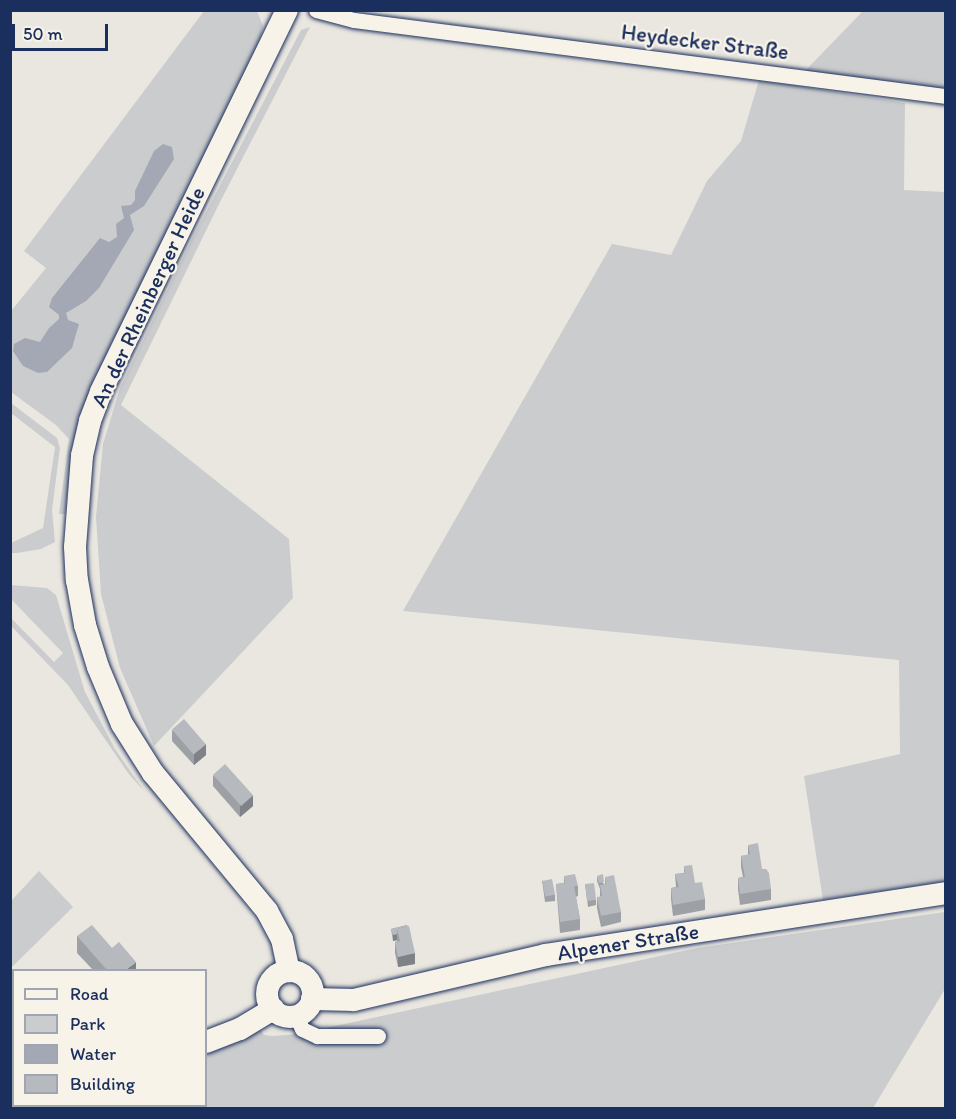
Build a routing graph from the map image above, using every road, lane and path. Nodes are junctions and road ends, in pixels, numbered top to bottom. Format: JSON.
{"nodes":[{"id":1,"x":288,"y":10,"type":"edge"},
{"id":2,"x":316,"y":10,"type":"edge"},
{"id":3,"x":945,"y":96,"type":"edge"},
{"id":4,"x":945,"y":892,"type":"edge"},
{"id":5,"x":289,"y":971,"type":"junction"},
{"id":6,"x":312,"y":999,"type":"junction"},
{"id":7,"x":273,"y":1009,"type":"junction"},
{"id":8,"x":296,"y":1016,"type":"junction"},
{"id":9,"x":378,"y":1036,"type":"dead end"},
{"id":10,"x":207,"y":1042,"type":"edge"}],
"edges":[{"from":1,"to":5,"type":"street","name":"An der Rheinberger Heide"},
{"from":2,"to":3,"type":"street","name":"Heydecker Straße"},
{"from":4,"to":6,"type":"street","name":"Alpener Straße"},
{"from":5,"to":6,"type":"street"},
{"from":5,"to":7,"type":"street"},
{"from":6,"to":8,"type":"street"},
{"from":7,"to":8,"type":"street"},
{"from":7,"to":10,"type":"street"},
{"from":8,"to":9,"type":"street"}]}
